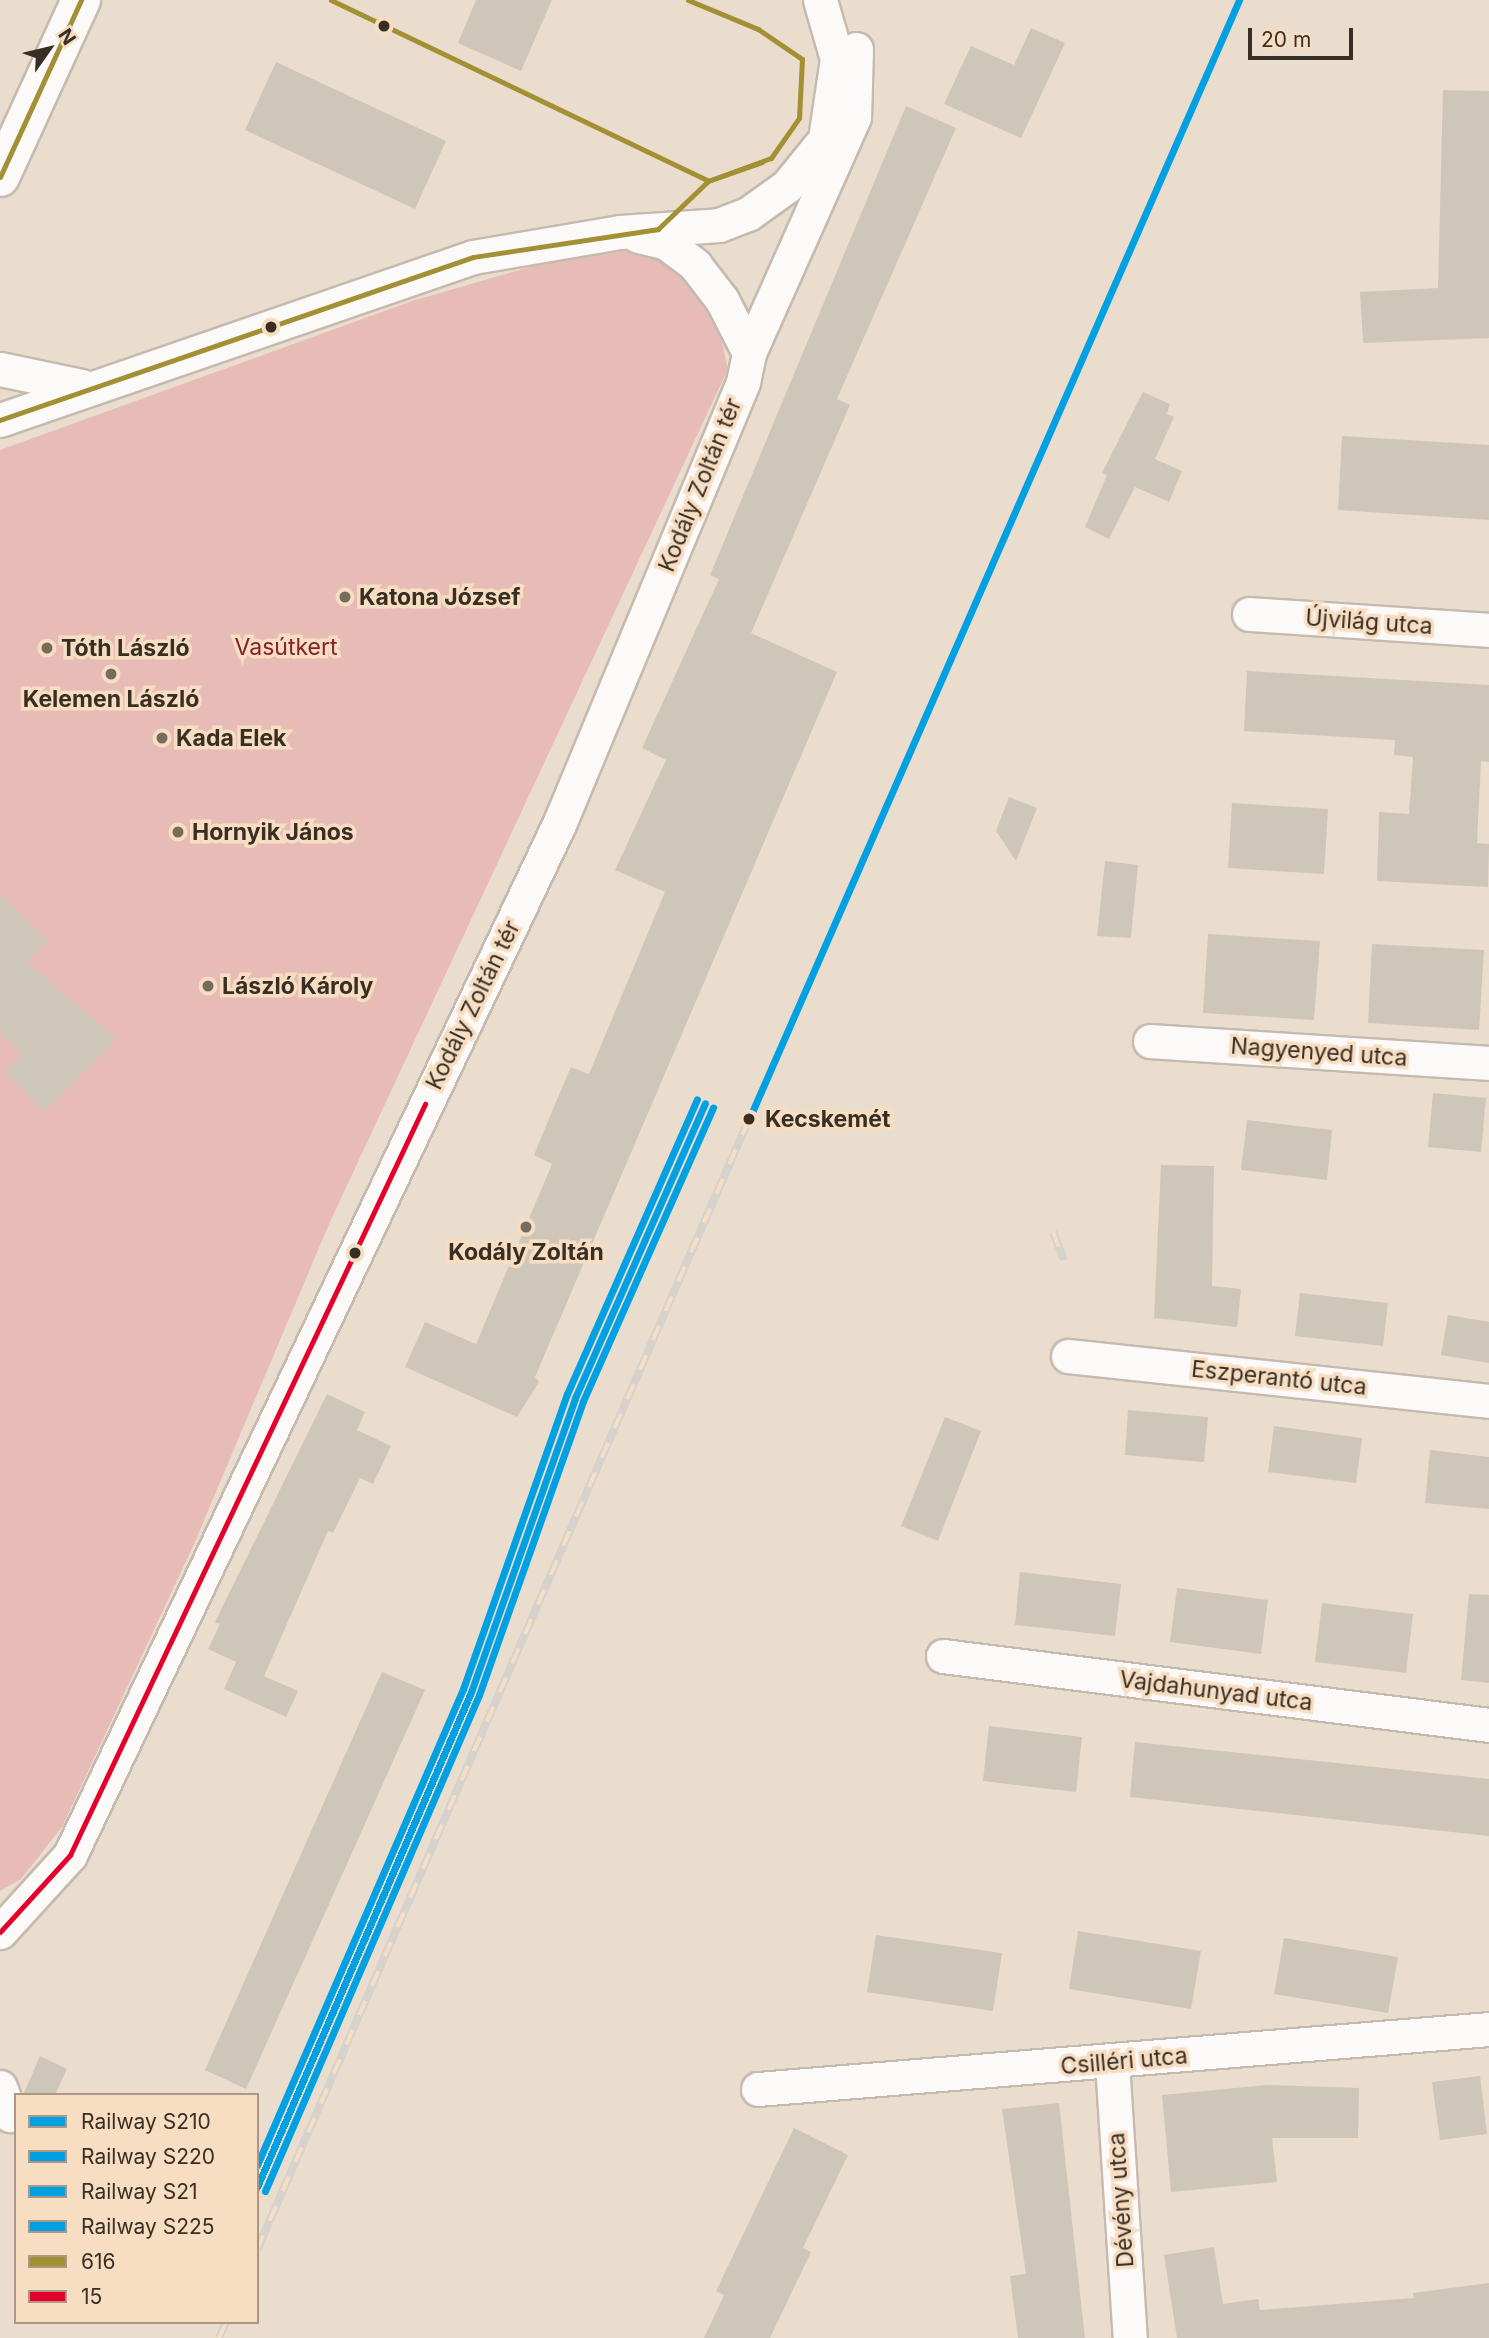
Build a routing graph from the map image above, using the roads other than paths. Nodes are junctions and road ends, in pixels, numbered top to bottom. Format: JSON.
{"nodes":[{"id":1,"x":81,"y":0,"type":"edge"},
{"id":2,"x":820,"y":0,"type":"edge"},
{"id":3,"x":842,"y":0,"type":"edge"},
{"id":4,"x":856,"y":49,"type":"junction"},
{"id":5,"x":825,"y":139,"type":"junction"},
{"id":6,"x":803,"y":168,"type":"junction"},
{"id":7,"x":0,"y":177,"type":"edge"},
{"id":8,"x":802,"y":227,"type":"junction"},
{"id":9,"x":620,"y":232,"type":"junction"},
{"id":10,"x":749,"y":353,"type":"junction"},
{"id":11,"x":0,"y":369,"type":"edge"},
{"id":12,"x":82,"y":386,"type":"junction"},
{"id":13,"x":0,"y":419,"type":"edge"},
{"id":14,"x":1249,"y":614,"type":"dead end"},
{"id":15,"x":1489,"y":630,"type":"edge"},
{"id":16,"x":1150,"y":1041,"type":"dead end"},
{"id":17,"x":1489,"y":1063,"type":"edge"},
{"id":18,"x":1068,"y":1356,"type":"dead end"},
{"id":19,"x":1489,"y":1401,"type":"edge"},
{"id":20,"x":943,"y":1656,"type":"dead end"},
{"id":21,"x":1489,"y":1725,"type":"edge"},
{"id":22,"x":0,"y":1932,"type":"edge"},
{"id":23,"x":1489,"y":2029,"type":"edge"},
{"id":24,"x":1112,"y":2063,"type":"junction"},
{"id":25,"x":758,"y":2089,"type":"dead end"},
{"id":26,"x":1130,"y":2338,"type":"edge"}],
"edges":[{"from":1,"to":7,"type":"street"},
{"from":2,"to":5,"type":"street","name":"Kodály Zoltán tér"},
{"from":3,"to":4,"type":"street","name":"Kodály Zoltán tér"},
{"from":4,"to":5,"type":"street","name":"Kodály Zoltán tér"},
{"from":4,"to":8,"type":"street","name":"Kodály Zoltán tér"},
{"from":5,"to":6,"type":"street","name":"Kodály Zoltán tér"},
{"from":6,"to":8,"type":"street","name":"Kodály Zoltán tér"},
{"from":6,"to":9,"type":"street","name":"Kodály Zoltán tér"},
{"from":8,"to":10,"type":"street","name":"Kodály Zoltán tér"},
{"from":9,"to":10,"type":"street"},
{"from":9,"to":12,"type":"street","name":"Kodály Zoltán tér"},
{"from":10,"to":22,"type":"street","name":"Kodály Zoltán tér"},
{"from":11,"to":12,"type":"street"},
{"from":12,"to":13,"type":"street","name":"Kodály Zoltán tér"},
{"from":14,"to":15,"type":"street","name":"Újvilág utca"},
{"from":16,"to":17,"type":"street","name":"Nagyenyed utca"},
{"from":18,"to":19,"type":"street","name":"Eszperantó utca"},
{"from":20,"to":21,"type":"street","name":"Vajdahunyad utca"},
{"from":23,"to":24,"type":"street","name":"Csilléri utca"},
{"from":24,"to":25,"type":"street","name":"Csilléri utca"},
{"from":24,"to":26,"type":"street","name":"Dévény utca"}]}
